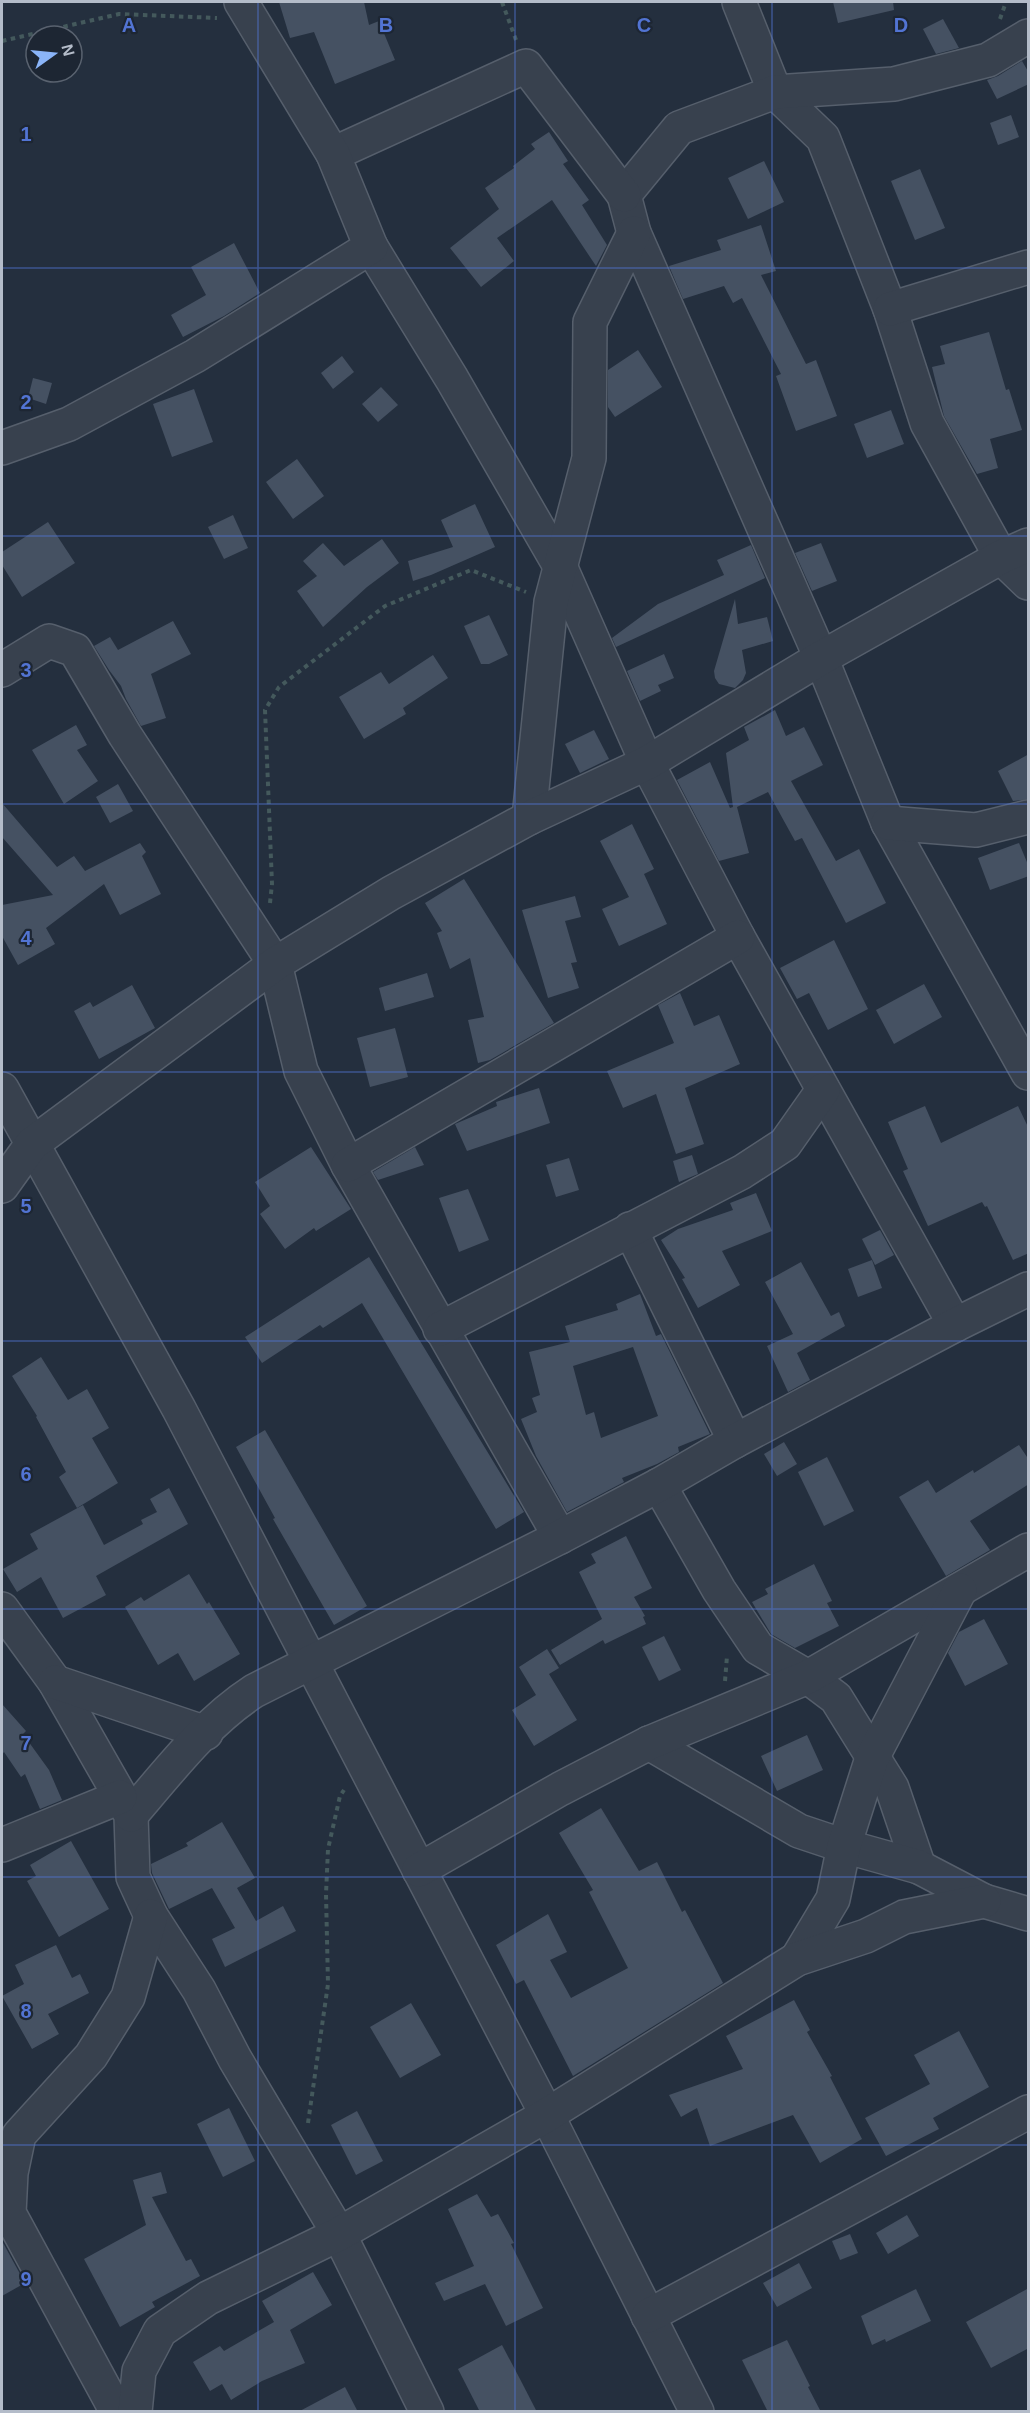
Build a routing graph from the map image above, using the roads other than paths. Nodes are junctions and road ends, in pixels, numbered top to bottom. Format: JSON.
{"nodes":[{"id":1,"x":739,"y":2,"type":"edge"},
{"id":2,"x":246,"y":10,"type":"edge"},
{"id":3,"x":1029,"y":36,"type":"edge"},
{"id":4,"x":775,"y":92,"type":"junction"},
{"id":5,"x":333,"y":154,"type":"junction"},
{"id":6,"x":624,"y":195,"type":"junction"},
{"id":7,"x":634,"y":233,"type":"junction"},
{"id":8,"x":371,"y":247,"type":"junction"},
{"id":9,"x":1029,"y":267,"type":"edge"},
{"id":10,"x":890,"y":309,"type":"junction"},
{"id":11,"x":2,"y":448,"type":"edge"},
{"id":12,"x":1015,"y":551,"type":"edge"},
{"id":13,"x":560,"y":566,"type":"junction"},
{"id":14,"x":1029,"y":583,"type":"edge"},
{"id":15,"x":821,"y":658,"type":"junction"},
{"id":16,"x":2,"y":670,"type":"edge"},
{"id":17,"x":647,"y":763,"type":"junction"},
{"id":18,"x":1029,"y":817,"type":"edge"},
{"id":19,"x":529,"y":818,"type":"junction"},
{"id":20,"x":888,"y":823,"type":"junction"},
{"id":21,"x":738,"y":937,"type":"junction"},
{"id":22,"x":275,"y":964,"type":"junction"},
{"id":23,"x":1029,"y":1073,"type":"edge"},
{"id":24,"x":2,"y":1089,"type":"edge"},
{"id":25,"x":823,"y":1090,"type":"junction"},
{"id":26,"x":32,"y":1144,"type":"junction"},
{"id":27,"x":348,"y":1165,"type":"junction"},
{"id":28,"x":2,"y":1186,"type":"edge"},
{"id":29,"x":630,"y":1229,"type":"junction"},
{"id":30,"x":1029,"y":1289,"type":"edge"},
{"id":31,"x":955,"y":1325,"type":"junction"},
{"id":32,"x":440,"y":1329,"type":"junction"},
{"id":33,"x":735,"y":1441,"type":"junction"},
{"id":34,"x":659,"y":1485,"type":"junction"},
{"id":35,"x":560,"y":1537,"type":"junction"},
{"id":36,"x":1029,"y":1550,"type":"edge"},
{"id":37,"x":960,"y":1590,"type":"junction"},
{"id":38,"x":2,"y":1609,"type":"edge"},
{"id":39,"x":310,"y":1661,"type":"junction"},
{"id":40,"x":808,"y":1677,"type":"junction"},
{"id":41,"x":55,"y":1682,"type":"junction"},
{"id":42,"x":206,"y":1733,"type":"junction"},
{"id":43,"x":649,"y":1743,"type":"junction"},
{"id":44,"x":873,"y":1758,"type":"junction"},
{"id":45,"x":126,"y":1806,"type":"junction"},
{"id":46,"x":2,"y":1845,"type":"edge"},
{"id":47,"x":844,"y":1846,"type":"junction"},
{"id":48,"x":919,"y":1867,"type":"junction"},
{"id":49,"x":419,"y":1870,"type":"junction"},
{"id":50,"x":984,"y":1901,"type":"junction"},
{"id":51,"x":1029,"y":1914,"type":"edge"},
{"id":52,"x":152,"y":1917,"type":"junction"},
{"id":53,"x":797,"y":1959,"type":"junction"},
{"id":54,"x":1029,"y":2112,"type":"edge"},
{"id":55,"x":547,"y":2115,"type":"junction"},
{"id":56,"x":339,"y":2234,"type":"junction"},
{"id":57,"x":648,"y":2316,"type":"junction"},
{"id":58,"x":117,"y":2412,"type":"edge"},
{"id":59,"x":135,"y":2412,"type":"edge"},
{"id":60,"x":427,"y":2412,"type":"edge"},
{"id":61,"x":698,"y":2412,"type":"edge"}],
"edges":[{"from":1,"to":4,"type":"street"},
{"from":2,"to":5,"type":"street"},
{"from":3,"to":4,"type":"street"},
{"from":4,"to":6,"type":"street"},
{"from":4,"to":10,"type":"street"},
{"from":5,"to":6,"type":"street"},
{"from":5,"to":8,"type":"street"},
{"from":6,"to":7,"type":"street"},
{"from":7,"to":13,"type":"street"},
{"from":7,"to":15,"type":"street"},
{"from":8,"to":11,"type":"street"},
{"from":8,"to":13,"type":"street"},
{"from":9,"to":10,"type":"street"},
{"from":10,"to":12,"type":"street"},
{"from":12,"to":14,"type":"street"},
{"from":12,"to":15,"type":"street"},
{"from":13,"to":17,"type":"street"},
{"from":13,"to":19,"type":"street"},
{"from":15,"to":17,"type":"street"},
{"from":15,"to":20,"type":"street"},
{"from":16,"to":22,"type":"street"},
{"from":17,"to":19,"type":"street"},
{"from":17,"to":21,"type":"street"},
{"from":18,"to":20,"type":"street"},
{"from":19,"to":22,"type":"street"},
{"from":20,"to":23,"type":"street"},
{"from":21,"to":25,"type":"street"},
{"from":21,"to":27,"type":"street"},
{"from":22,"to":26,"type":"street"},
{"from":22,"to":27,"type":"street"},
{"from":24,"to":26,"type":"street"},
{"from":25,"to":29,"type":"street"},
{"from":25,"to":31,"type":"street"},
{"from":26,"to":28,"type":"street"},
{"from":26,"to":39,"type":"street"},
{"from":27,"to":32,"type":"street"},
{"from":29,"to":32,"type":"street"},
{"from":29,"to":33,"type":"street"},
{"from":30,"to":31,"type":"street"},
{"from":31,"to":33,"type":"street"},
{"from":32,"to":35,"type":"street"},
{"from":33,"to":34,"type":"street"},
{"from":34,"to":35,"type":"street"},
{"from":34,"to":40,"type":"street"},
{"from":35,"to":39,"type":"street"},
{"from":36,"to":37,"type":"street"},
{"from":37,"to":40,"type":"street"},
{"from":37,"to":44,"type":"street"},
{"from":38,"to":41,"type":"street"},
{"from":39,"to":42,"type":"street"},
{"from":39,"to":49,"type":"street"},
{"from":40,"to":43,"type":"street"},
{"from":40,"to":44,"type":"street"},
{"from":41,"to":42,"type":"street"},
{"from":41,"to":45,"type":"street"},
{"from":42,"to":45,"type":"street"},
{"from":43,"to":47,"type":"street"},
{"from":43,"to":49,"type":"street"},
{"from":44,"to":47,"type":"street"},
{"from":44,"to":48,"type":"street"},
{"from":45,"to":46,"type":"street"},
{"from":45,"to":52,"type":"street"},
{"from":47,"to":48,"type":"street"},
{"from":47,"to":53,"type":"street"},
{"from":48,"to":50,"type":"street"},
{"from":49,"to":55,"type":"street"},
{"from":50,"to":51,"type":"street"},
{"from":50,"to":53,"type":"street"},
{"from":52,"to":56,"type":"street"},
{"from":52,"to":58,"type":"street"},
{"from":53,"to":55,"type":"street"},
{"from":54,"to":57,"type":"street"},
{"from":55,"to":56,"type":"street"},
{"from":55,"to":57,"type":"street"},
{"from":56,"to":59,"type":"street"},
{"from":56,"to":60,"type":"street"},
{"from":57,"to":61,"type":"street"}]}
